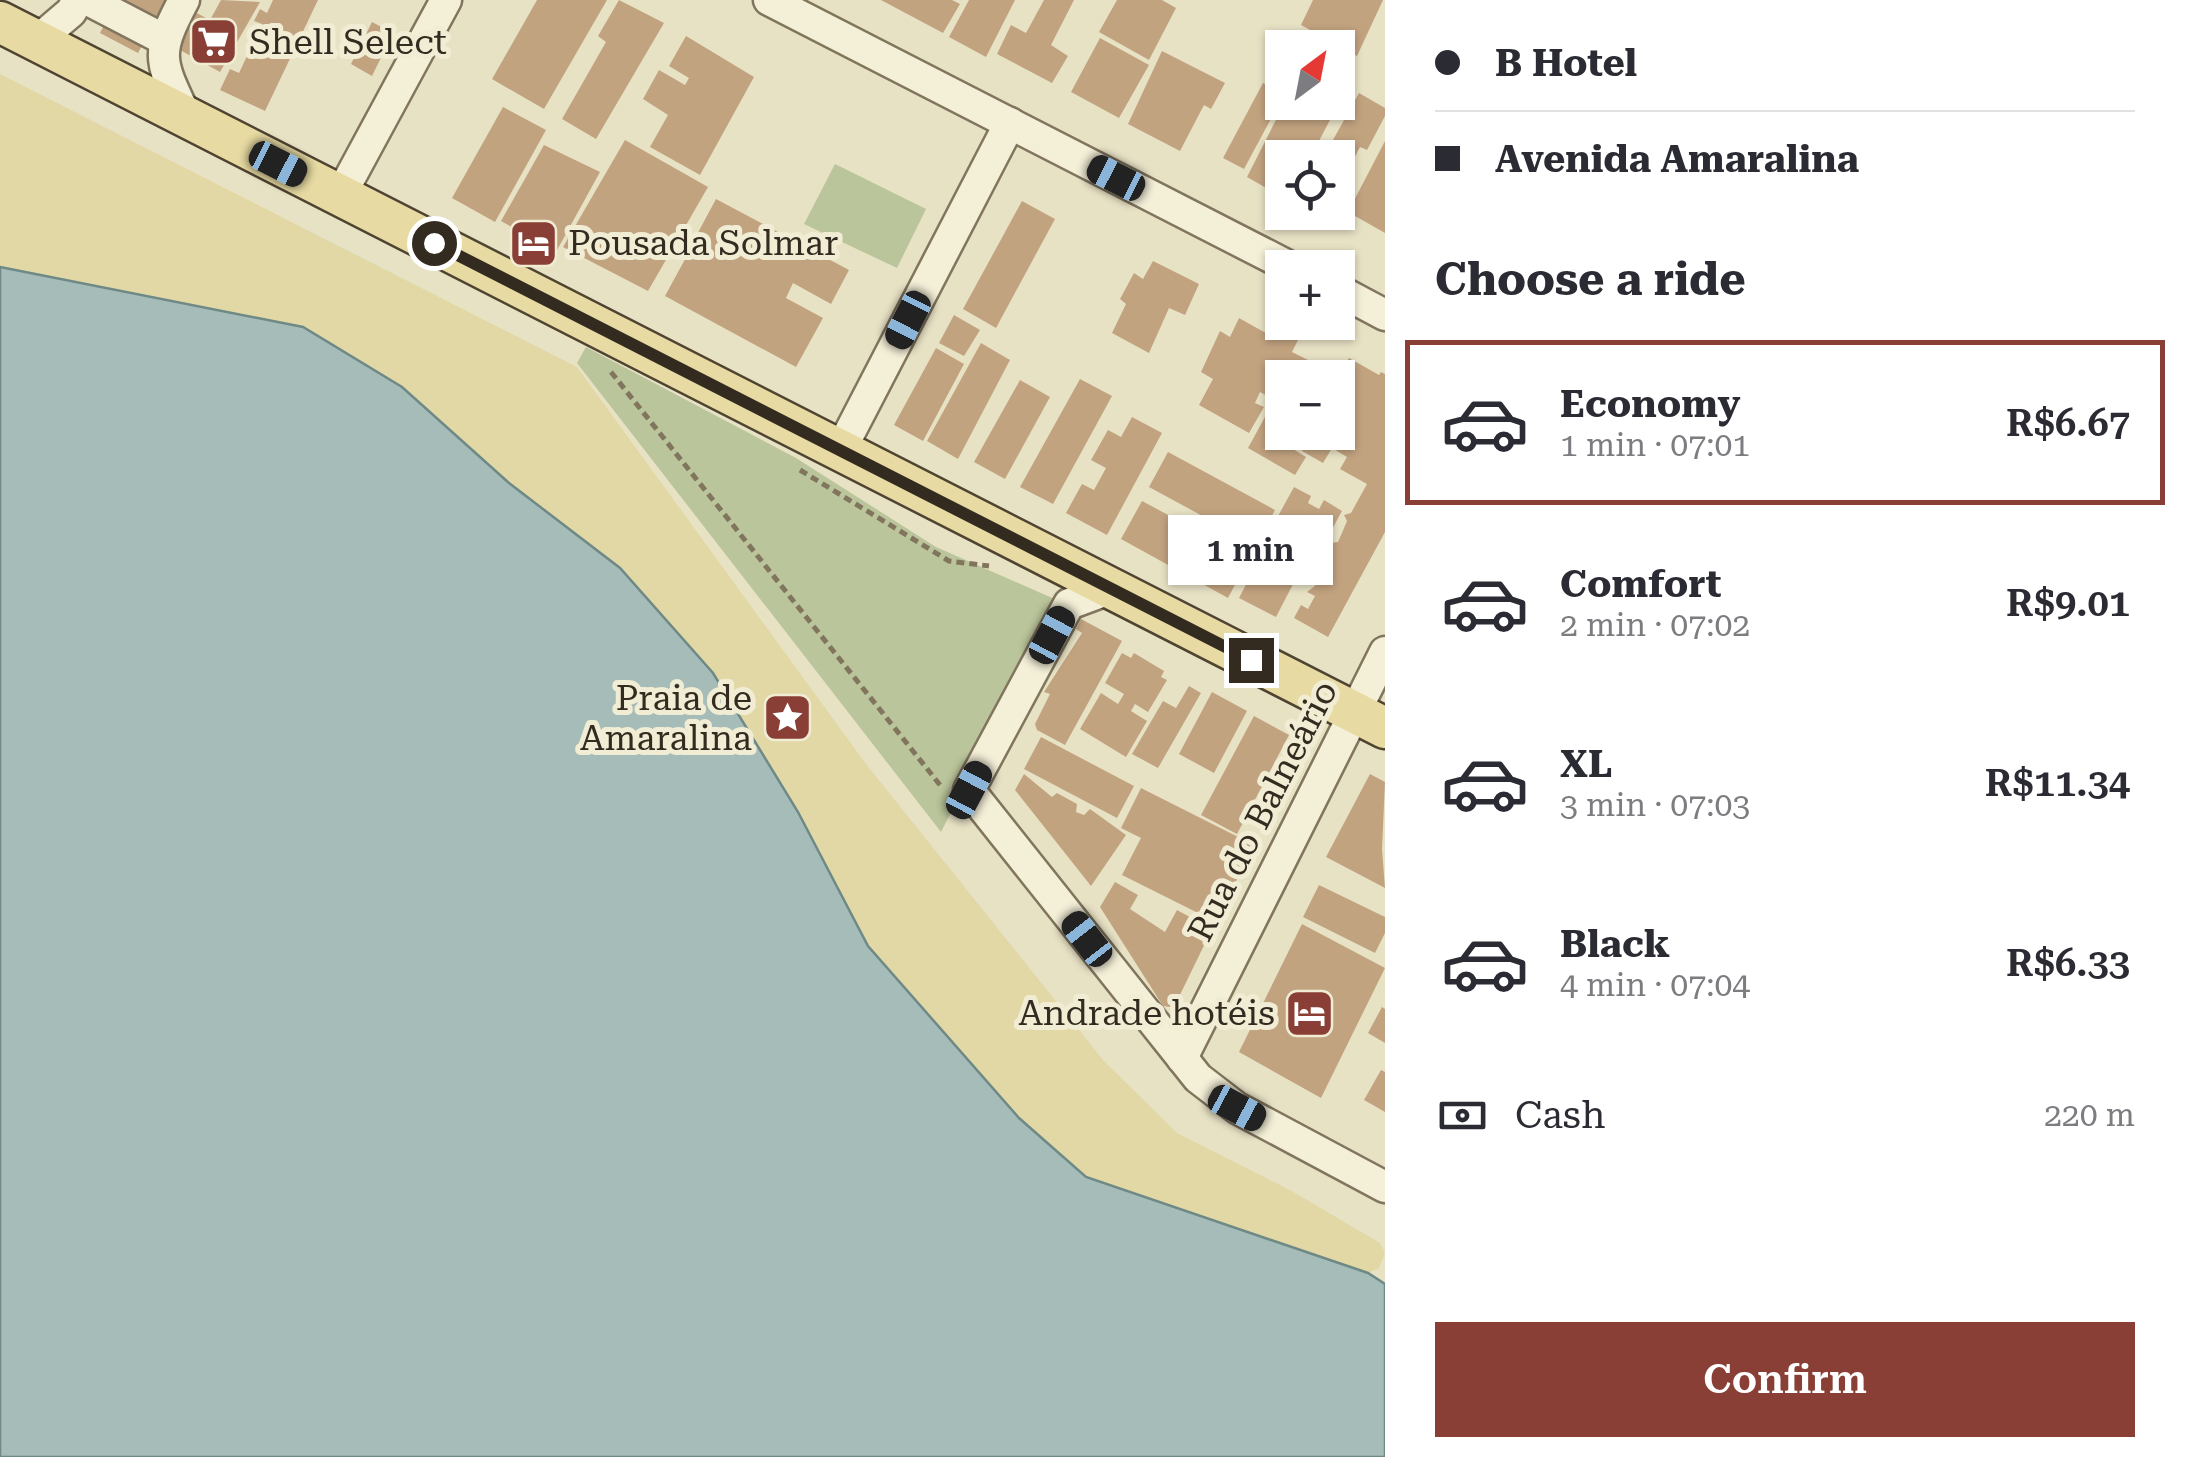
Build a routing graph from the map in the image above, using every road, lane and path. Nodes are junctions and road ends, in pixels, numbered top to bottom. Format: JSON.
{"nodes":[{"id":1,"x":78,"y":0,"type":"edge"},
{"id":2,"x":88,"y":0,"type":"edge"},
{"id":3,"x":184,"y":0,"type":"edge"},
{"id":4,"x":446,"y":0,"type":"edge"},
{"id":5,"x":769,"y":0,"type":"edge"},
{"id":6,"x":0,"y":22,"type":"edge"},
{"id":7,"x":163,"y":39,"type":"junction"},
{"id":8,"x":38,"y":41,"type":"junction"},
{"id":9,"x":186,"y":117,"type":"junction"},
{"id":10,"x":1010,"y":123,"type":"junction"},
{"id":11,"x":340,"y":196,"type":"junction"},
{"id":12,"x":1265,"y":254,"type":"edge"},
{"id":13,"x":1355,"y":299,"type":"edge"},
{"id":14,"x":1385,"y":315,"type":"edge"},
{"id":15,"x":840,"y":451,"type":"junction"},
{"id":16,"x":1112,"y":588,"type":"junction"},
{"id":17,"x":1385,"y":652,"type":"edge"},
{"id":18,"x":1370,"y":721,"type":"edge"},
{"id":19,"x":1182,"y":1058,"type":"junction"},
{"id":20,"x":1385,"y":1188,"type":"edge"}],
"edges":[{"from":1,"to":8,"type":"street"},
{"from":2,"to":7,"type":"street"},
{"from":3,"to":7,"type":"street"},
{"from":4,"to":11,"type":"street"},
{"from":5,"to":10,"type":"street"},
{"from":6,"to":8,"type":"main road"},
{"from":7,"to":9,"type":"street"},
{"from":8,"to":9,"type":"main road"},
{"from":9,"to":11,"type":"main road"},
{"from":10,"to":12,"type":"street"},
{"from":10,"to":15,"type":"street"},
{"from":11,"to":15,"type":"main road"},
{"from":13,"to":14,"type":"street"},
{"from":15,"to":16,"type":"main road"},
{"from":16,"to":18,"type":"main road"},
{"from":16,"to":19,"type":"street"},
{"from":17,"to":18,"type":"street","name":"Rua do Balneário"},
{"from":18,"to":19,"type":"street","name":"Rua do Balneário"},
{"from":19,"to":20,"type":"street"}]}
